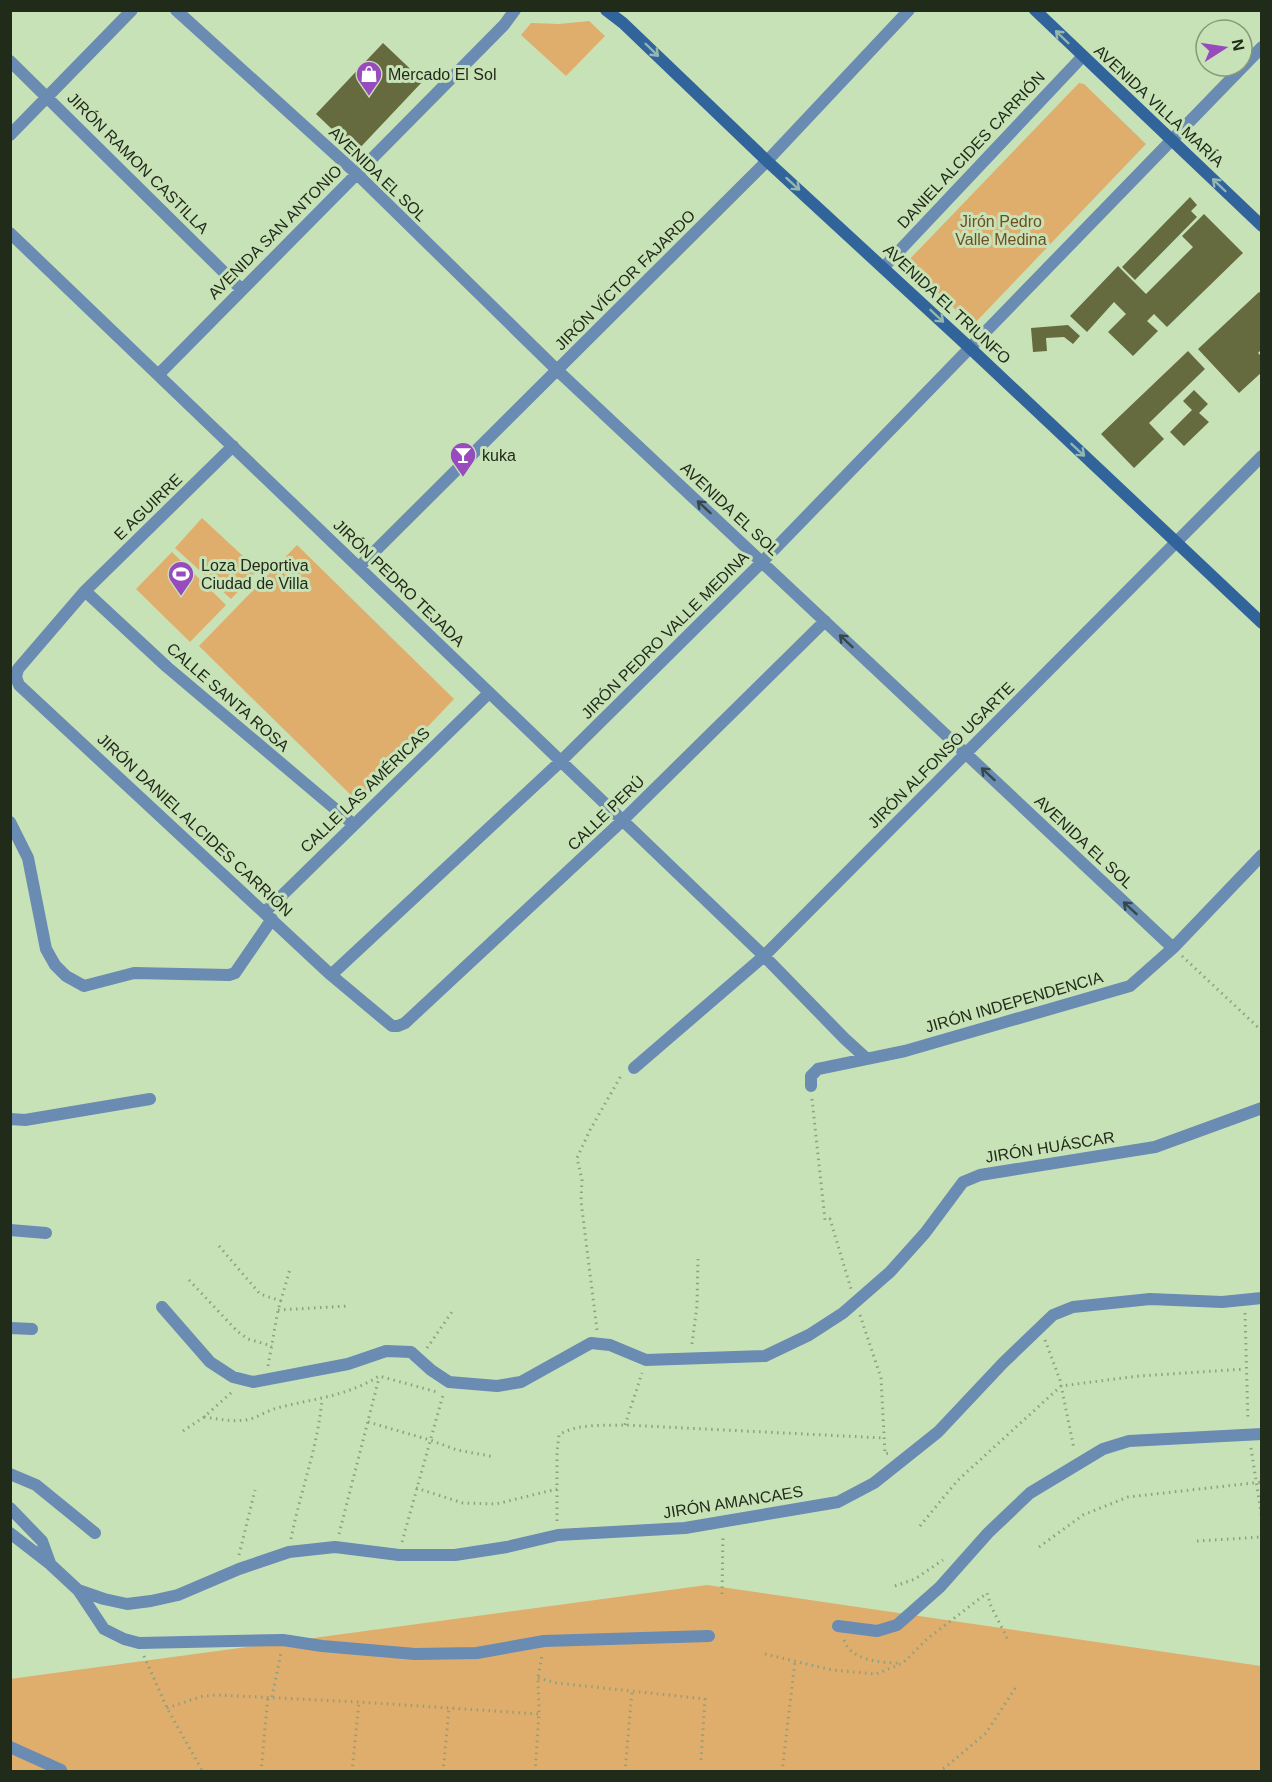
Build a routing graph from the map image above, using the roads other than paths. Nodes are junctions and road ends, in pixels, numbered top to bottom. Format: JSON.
{"nodes":[{"id":1,"x":132,"y":10,"type":"edge"},
{"id":2,"x":176,"y":10,"type":"edge"},
{"id":3,"x":515,"y":10,"type":"edge"},
{"id":4,"x":909,"y":10,"type":"edge"},
{"id":5,"x":1035,"y":10,"type":"edge"},
{"id":6,"x":608,"y":11,"type":"edge"},
{"id":7,"x":1262,"y":47,"type":"edge"},
{"id":8,"x":1083,"y":56,"type":"junction"},
{"id":9,"x":10,"y":61,"type":"edge"},
{"id":10,"x":48,"y":96,"type":"junction"},
{"id":11,"x":10,"y":135,"type":"edge"},
{"id":12,"x":1172,"y":140,"type":"junction"},
{"id":13,"x":767,"y":161,"type":"junction"},
{"id":14,"x":357,"y":174,"type":"junction"},
{"id":15,"x":1262,"y":226,"type":"edge"},
{"id":16,"x":10,"y":233,"type":"edge"},
{"id":17,"x":884,"y":267,"type":"junction"},
{"id":18,"x":242,"y":290,"type":"junction"},
{"id":19,"x":970,"y":348,"type":"junction"},
{"id":20,"x":557,"y":370,"type":"junction"},
{"id":21,"x":159,"y":374,"type":"junction"},
{"id":22,"x":233,"y":446,"type":"junction"},
{"id":23,"x":1262,"y":456,"type":"edge"},
{"id":24,"x":1176,"y":543,"type":"junction"},
{"id":25,"x":762,"y":562,"type":"junction"},
{"id":26,"x":359,"y":567,"type":"junction"},
{"id":27,"x":85,"y":591,"type":"junction"},
{"id":28,"x":825,"y":621,"type":"junction"},
{"id":29,"x":1262,"y":623,"type":"edge"},
{"id":30,"x":53,"y":628,"type":"joint"},
{"id":31,"x":13,"y":674,"type":"edge"},
{"id":32,"x":489,"y":693,"type":"junction"},
{"id":33,"x":966,"y":753,"type":"junction"},
{"id":34,"x":560,"y":762,"type":"junction"},
{"id":35,"x":622,"y":821,"type":"junction"},
{"id":36,"x":10,"y":822,"type":"edge"},
{"id":37,"x":353,"y":824,"type":"junction"},
{"id":38,"x":1262,"y":855,"type":"edge"},
{"id":39,"x":269,"y":915,"type":"junction"},
{"id":40,"x":1173,"y":948,"type":"junction"},
{"id":41,"x":764,"y":956,"type":"junction"},
{"id":42,"x":331,"y":975,"type":"junction"},
{"id":43,"x":405,"y":1023,"type":"joint"},
{"id":44,"x":867,"y":1059,"type":"junction"},
{"id":45,"x":634,"y":1068,"type":"road end"},
{"id":46,"x":811,"y":1086,"type":"road end"},
{"id":47,"x":150,"y":1099,"type":"dead end"},
{"id":48,"x":1262,"y":1108,"type":"edge"},
{"id":49,"x":10,"y":1119,"type":"edge"},
{"id":50,"x":10,"y":1230,"type":"edge"},
{"id":51,"x":45,"y":1233,"type":"dead end"},
{"id":52,"x":1262,"y":1298,"type":"edge"},
{"id":53,"x":162,"y":1307,"type":"dead end"},
{"id":54,"x":10,"y":1328,"type":"edge"},
{"id":55,"x":32,"y":1329,"type":"dead end"},
{"id":56,"x":1262,"y":1434,"type":"edge"},
{"id":57,"x":10,"y":1474,"type":"edge"},
{"id":58,"x":10,"y":1508,"type":"edge"},
{"id":59,"x":10,"y":1533,"type":"edge"},
{"id":60,"x":95,"y":1533,"type":"dead end"},
{"id":61,"x":50,"y":1564,"type":"junction"},
{"id":62,"x":78,"y":1590,"type":"junction"},
{"id":63,"x":838,"y":1626,"type":"road end"},
{"id":64,"x":709,"y":1636,"type":"dead end"},
{"id":65,"x":10,"y":1747,"type":"edge"},
{"id":66,"x":61,"y":1770,"type":"edge"}],
"edges":[{"from":1,"to":10,"type":"street"},
{"from":2,"to":14,"type":"street","name":"AVENIDA EL SOL"},
{"from":3,"to":14,"type":"street","name":"AVENIDA SAN ANTONIO"},
{"from":4,"to":13,"type":"street","name":"JIRÓN VÍCTOR FAJARDO"},
{"from":8,"to":5,"type":"street","name":"AVENIDA VILLA MARÍA","one_way":true},
{"from":6,"to":13,"type":"street","name":"AVENIDA EL TRIUNFO","one_way":true},
{"from":7,"to":12,"type":"street","name":"JIRÓN PEDRO VALLE MEDINA"},
{"from":8,"to":12,"type":"street","name":"AVENIDA VILLA MARÍA"},
{"from":8,"to":17,"type":"street","name":"DANIEL ALCIDES CARRIÓN"},
{"from":9,"to":10,"type":"street","name":"JIRÓN RAMON CASTILLA"},
{"from":10,"to":11,"type":"street"},
{"from":10,"to":18,"type":"street","name":"JIRÓN RAMON CASTILLA"},
{"from":15,"to":12,"type":"street","name":"AVENIDA VILLA MARÍA","one_way":true},
{"from":12,"to":19,"type":"street","name":"JIRÓN PEDRO VALLE MEDINA"},
{"from":13,"to":17,"type":"street","name":"AVENIDA EL TRIUNFO","one_way":true},
{"from":13,"to":20,"type":"street","name":"JIRÓN VÍCTOR FAJARDO"},
{"from":14,"to":18,"type":"street","name":"AVENIDA SAN ANTONIO"},
{"from":14,"to":20,"type":"street","name":"AVENIDA EL SOL"},
{"from":16,"to":21,"type":"street","name":"JIRÓN PEDRO TEJADA"},
{"from":17,"to":19,"type":"street","name":"AVENIDA EL TRIUNFO","one_way":true},
{"from":18,"to":21,"type":"street","name":"AVENIDA SAN ANTONIO"},
{"from":19,"to":24,"type":"street","name":"AVENIDA EL TRIUNFO","one_way":true},
{"from":19,"to":25,"type":"street","name":"JIRÓN PEDRO VALLE MEDINA"},
{"from":25,"to":20,"type":"street","name":"AVENIDA EL SOL","one_way":true},
{"from":20,"to":26,"type":"street","name":"JIRÓN VÍCTOR FAJARDO"},
{"from":21,"to":22,"type":"street","name":"JIRÓN PEDRO TEJADA"},
{"from":22,"to":26,"type":"street","name":"JIRÓN PEDRO TEJADA"},
{"from":22,"to":27,"type":"street","name":"E AGUIRRE"},
{"from":23,"to":24,"type":"street","name":"JIRÓN ALFONSO UGARTE"},
{"from":24,"to":29,"type":"street","name":"AVENIDA EL TRIUNFO"},
{"from":24,"to":33,"type":"street","name":"JIRÓN ALFONSO UGARTE"},
{"from":25,"to":28,"type":"street","name":"AVENIDA EL SOL"},
{"from":25,"to":34,"type":"street","name":"JIRÓN PEDRO VALLE MEDINA"},
{"from":26,"to":32,"type":"street","name":"JIRÓN PEDRO TEJADA"},
{"from":27,"to":30,"type":"street","name":"E AGUIRRE"},
{"from":27,"to":37,"type":"street","name":"CALLE SANTA ROSA"},
{"from":33,"to":28,"type":"street","name":"AVENIDA EL SOL","one_way":true},
{"from":28,"to":35,"type":"street","name":"CALLE PERÚ"},
{"from":30,"to":31,"type":"street","name":"JIRÓN DANIEL ALCIDES CARRIÓN"},
{"from":31,"to":39,"type":"street","name":"JIRÓN DANIEL ALCIDES CARRIÓN"},
{"from":32,"to":34,"type":"street","name":"JIRÓN PEDRO TEJADA"},
{"from":32,"to":37,"type":"street","name":"CALLE LAS AMÉRICAS"},
{"from":40,"to":33,"type":"street","name":"AVENIDA EL SOL","one_way":true},
{"from":33,"to":41,"type":"street","name":"JIRÓN ALFONSO UGARTE"},
{"from":34,"to":35,"type":"street","name":"JIRÓN PEDRO TEJADA"},
{"from":34,"to":42,"type":"street","name":"JIRÓN PEDRO VALLE MEDINA"},
{"from":35,"to":41,"type":"street","name":"JIRÓN PEDRO TEJADA"},
{"from":35,"to":43,"type":"street","name":"CALLE PERÚ"},
{"from":36,"to":39,"type":"street","name":"CALLE LAS AMÉRICAS"},
{"from":37,"to":39,"type":"street","name":"CALLE LAS AMÉRICAS"},
{"from":38,"to":40,"type":"street","name":"JIRÓN INDEPENDENCIA"},
{"from":39,"to":42,"type":"street","name":"JIRÓN DANIEL ALCIDES CARRIÓN"},
{"from":40,"to":44,"type":"street","name":"JIRÓN INDEPENDENCIA"},
{"from":41,"to":44,"type":"street"},
{"from":41,"to":45,"type":"street","name":"JIRÓN ALFONSO UGARTE"},
{"from":42,"to":43,"type":"street","name":"JIRÓN DANIEL ALCIDES CARRIÓN"},
{"from":44,"to":46,"type":"street","name":"JIRÓN INDEPENDENCIA"},
{"from":47,"to":49,"type":"street"},
{"from":48,"to":53,"type":"street","name":"JIRÓN HUÁSCAR"},
{"from":50,"to":51,"type":"street"},
{"from":52,"to":62,"type":"street","name":"JIRÓN AMANCAES"},
{"from":54,"to":55,"type":"street"},
{"from":56,"to":63,"type":"street"},
{"from":57,"to":60,"type":"street"},
{"from":58,"to":61,"type":"street"},
{"from":59,"to":61,"type":"street"},
{"from":61,"to":62,"type":"street"},
{"from":62,"to":64,"type":"street"},
{"from":65,"to":66,"type":"street"}]}
